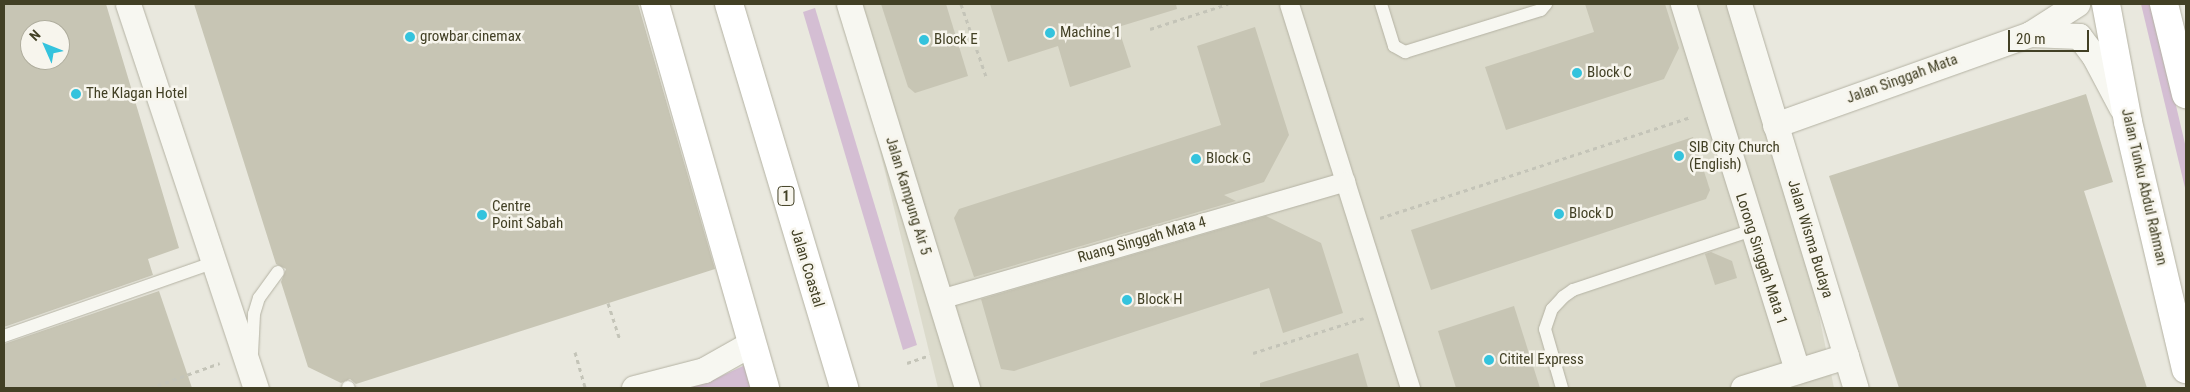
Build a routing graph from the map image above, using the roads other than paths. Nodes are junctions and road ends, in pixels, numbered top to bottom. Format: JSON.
{"nodes":[{"id":1,"x":128,"y":4,"type":"edge"},
{"id":2,"x":655,"y":4,"type":"edge"},
{"id":3,"x":729,"y":4,"type":"edge"},
{"id":4,"x":849,"y":4,"type":"edge"},
{"id":5,"x":1289,"y":4,"type":"edge"},
{"id":6,"x":1381,"y":4,"type":"edge"},
{"id":7,"x":1546,"y":4,"type":"edge"},
{"id":8,"x":1683,"y":4,"type":"edge"},
{"id":9,"x":1739,"y":4,"type":"edge"},
{"id":10,"x":2076,"y":4,"type":"edge"},
{"id":11,"x":2106,"y":4,"type":"edge"},
{"id":12,"x":2164,"y":4,"type":"edge"},
{"id":13,"x":2030,"y":34,"type":"junction"},
{"id":14,"x":2186,"y":94,"type":"edge"},
{"id":15,"x":2128,"y":122,"type":"junction"},
{"id":16,"x":1775,"y":125,"type":"junction"},
{"id":17,"x":1345,"y":181,"type":"junction"},
{"id":18,"x":1752,"y":230,"type":"junction"},
{"id":19,"x":213,"y":263,"type":"junction"},
{"id":20,"x":278,"y":272,"type":"dead end"},
{"id":21,"x":940,"y":299,"type":"junction"},
{"id":22,"x":4,"y":336,"type":"edge"},
{"id":23,"x":752,"y":343,"type":"junction"},
{"id":24,"x":1846,"y":356,"type":"junction"},
{"id":25,"x":2186,"y":369,"type":"edge"},
{"id":26,"x":1797,"y":371,"type":"junction"},
{"id":27,"x":251,"y":372,"type":"edge"},
{"id":28,"x":634,"y":388,"type":"edge"},
{"id":29,"x":765,"y":388,"type":"edge"},
{"id":30,"x":844,"y":388,"type":"edge"},
{"id":31,"x":967,"y":388,"type":"edge"},
{"id":32,"x":1410,"y":388,"type":"edge"},
{"id":33,"x":1562,"y":388,"type":"edge"},
{"id":34,"x":1743,"y":388,"type":"edge"},
{"id":35,"x":1856,"y":388,"type":"edge"}],
"edges":[{"from":1,"to":19,"type":"street"},
{"from":2,"to":23,"type":"main road"},
{"from":3,"to":30,"type":"main road","name":"Jalan Coastal","number":"1"},
{"from":4,"to":21,"type":"street","name":"Jalan Kampung Air 5"},
{"from":5,"to":17,"type":"street"},
{"from":6,"to":7,"type":"lane"},
{"from":8,"to":18,"type":"street","name":"Lorong Singgah Mata 1"},
{"from":9,"to":16,"type":"street","name":"Jalan Wisma Budaya"},
{"from":10,"to":13,"type":"street","name":"Jalan Singgah Mata"},
{"from":11,"to":15,"type":"main road","name":"Jalan Tunku Abdul Rahman"},
{"from":12,"to":14,"type":"main road"},
{"from":13,"to":15,"type":"street","name":"Jalan Singgah Mata"},
{"from":13,"to":16,"type":"street","name":"Jalan Singgah Mata"},
{"from":15,"to":25,"type":"main road","name":"Jalan Tunku Abdul Rahman"},
{"from":16,"to":24,"type":"street","name":"Jalan Wisma Budaya"},
{"from":17,"to":21,"type":"street","name":"Ruang Singgah Mata 4"},
{"from":17,"to":32,"type":"street"},
{"from":18,"to":26,"type":"street","name":"Lorong Singgah Mata 1"},
{"from":18,"to":33,"type":"lane"},
{"from":19,"to":22,"type":"lane"},
{"from":19,"to":27,"type":"street"},
{"from":20,"to":27,"type":"lane"},
{"from":21,"to":31,"type":"street","name":"Jalan Kampung Air 5"},
{"from":23,"to":28,"type":"street"},
{"from":23,"to":29,"type":"main road"},
{"from":24,"to":26,"type":"street"},
{"from":24,"to":35,"type":"street","name":"Jalan Wisma Budaya"},
{"from":26,"to":34,"type":"street"}]}
